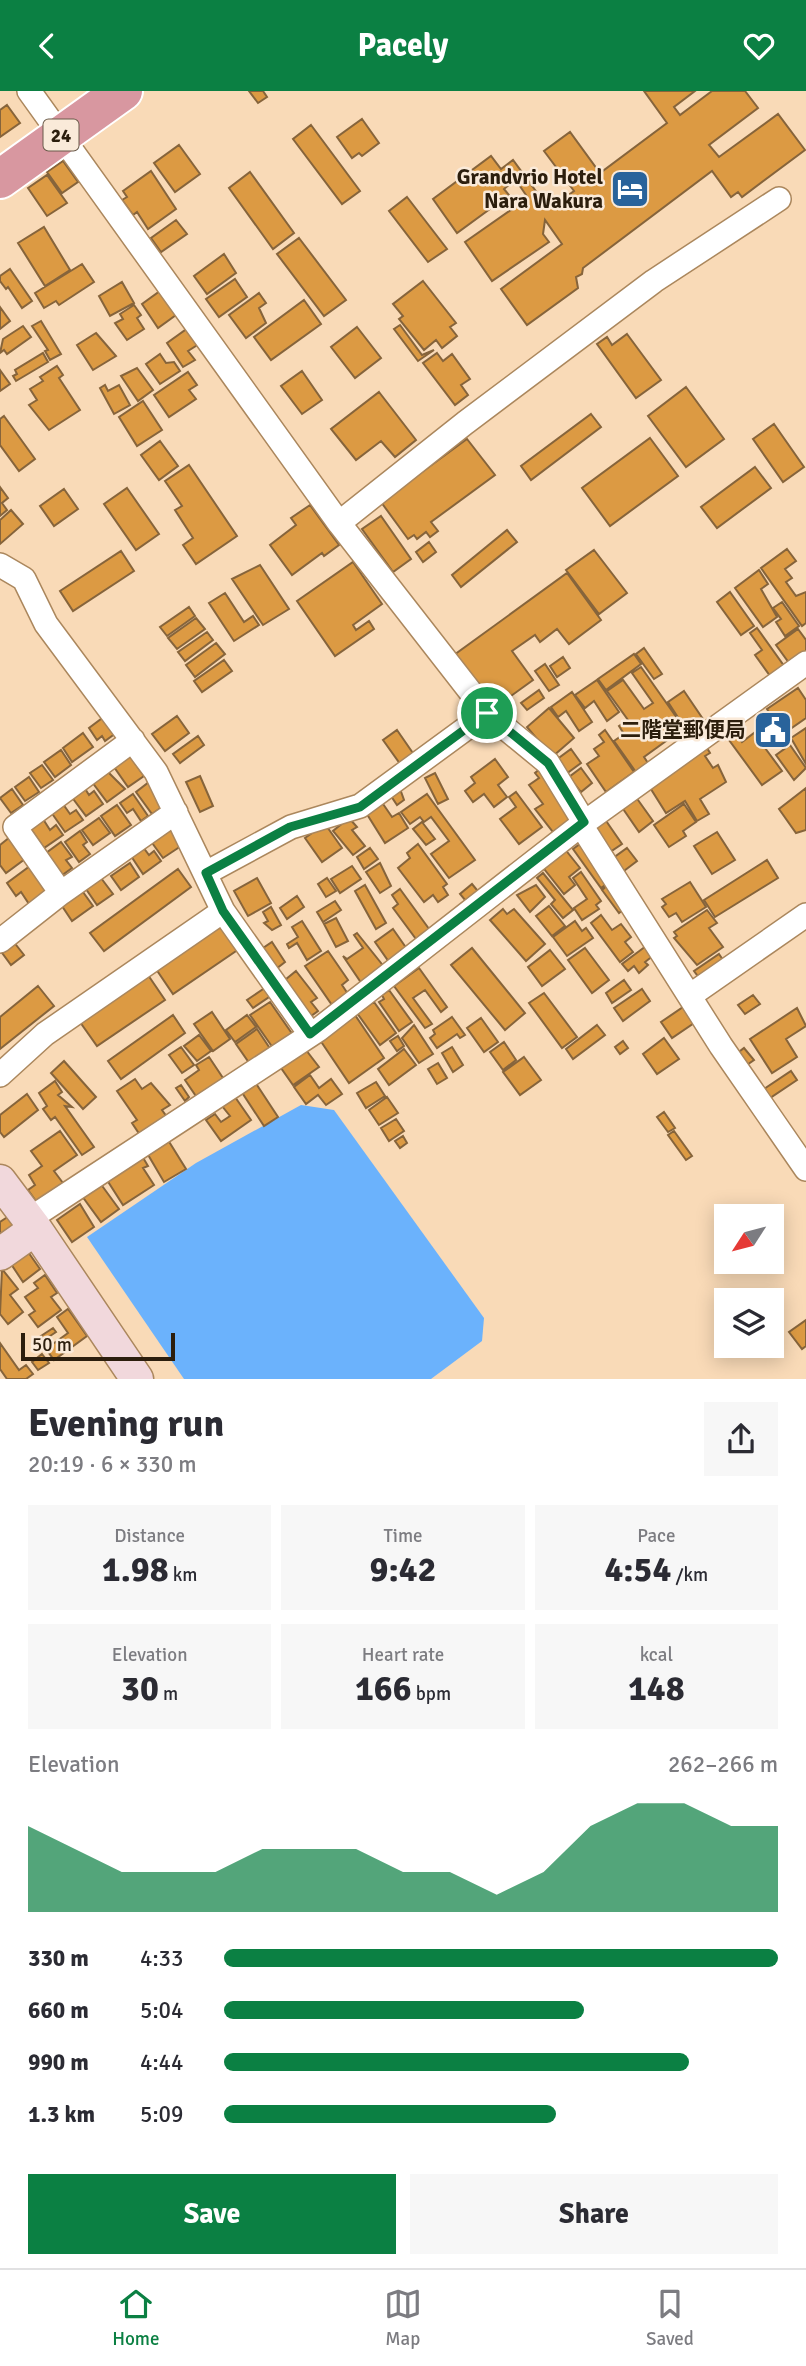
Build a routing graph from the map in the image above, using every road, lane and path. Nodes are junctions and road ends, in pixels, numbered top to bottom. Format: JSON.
{"nodes":[{"id":1,"x":29,"y":91,"type":"edge"},
{"id":2,"x":122,"y":91,"type":"edge"},
{"id":3,"x":61,"y":135,"type":"junction"},
{"id":4,"x":0,"y":179,"type":"edge"},
{"id":5,"x":779,"y":199,"type":"dead end"},
{"id":6,"x":339,"y":523,"type":"junction"},
{"id":7,"x":0,"y":565,"type":"edge"},
{"id":8,"x":806,"y":663,"type":"edge"},
{"id":9,"x":487,"y":713,"type":"junction"},
{"id":10,"x":133,"y":740,"type":"junction"},
{"id":11,"x":176,"y":812,"type":"junction"},
{"id":12,"x":583,"y":824,"type":"junction"},
{"id":13,"x":206,"y":873,"type":"junction"},
{"id":14,"x":61,"y":893,"type":"junction"},
{"id":15,"x":223,"y":911,"type":"junction"},
{"id":16,"x":806,"y":915,"type":"edge"},
{"id":17,"x":0,"y":941,"type":"edge"},
{"id":18,"x":691,"y":995,"type":"junction"},
{"id":19,"x":310,"y":1034,"type":"junction"},
{"id":20,"x":0,"y":1075,"type":"edge"},
{"id":21,"x":806,"y":1169,"type":"edge"},
{"id":22,"x":0,"y":1181,"type":"edge"},
{"id":23,"x":33,"y":1225,"type":"junction"},
{"id":24,"x":0,"y":1254,"type":"edge"},
{"id":25,"x":136,"y":1379,"type":"edge"}],
"edges":[{"from":1,"to":3,"type":"street"},
{"from":2,"to":3,"type":"highway","number":"24"},
{"from":3,"to":4,"type":"highway","number":"24"},
{"from":3,"to":6,"type":"street"},
{"from":5,"to":6,"type":"street"},
{"from":6,"to":9,"type":"street"},
{"from":7,"to":10,"type":"street"},
{"from":8,"to":12,"type":"street"},
{"from":9,"to":12,"type":"street"},
{"from":9,"to":13,"type":"street"},
{"from":10,"to":11,"type":"street"},
{"from":10,"to":14,"type":"street"},
{"from":11,"to":13,"type":"street"},
{"from":11,"to":14,"type":"street"},
{"from":12,"to":18,"type":"street"},
{"from":12,"to":19,"type":"street"},
{"from":13,"to":15,"type":"street"},
{"from":14,"to":17,"type":"street"},
{"from":15,"to":19,"type":"street"},
{"from":15,"to":20,"type":"street"},
{"from":16,"to":18,"type":"street"},
{"from":18,"to":21,"type":"street"},
{"from":19,"to":23,"type":"street"},
{"from":22,"to":23,"type":"main road"},
{"from":23,"to":24,"type":"main road"},
{"from":23,"to":25,"type":"main road"}]}
